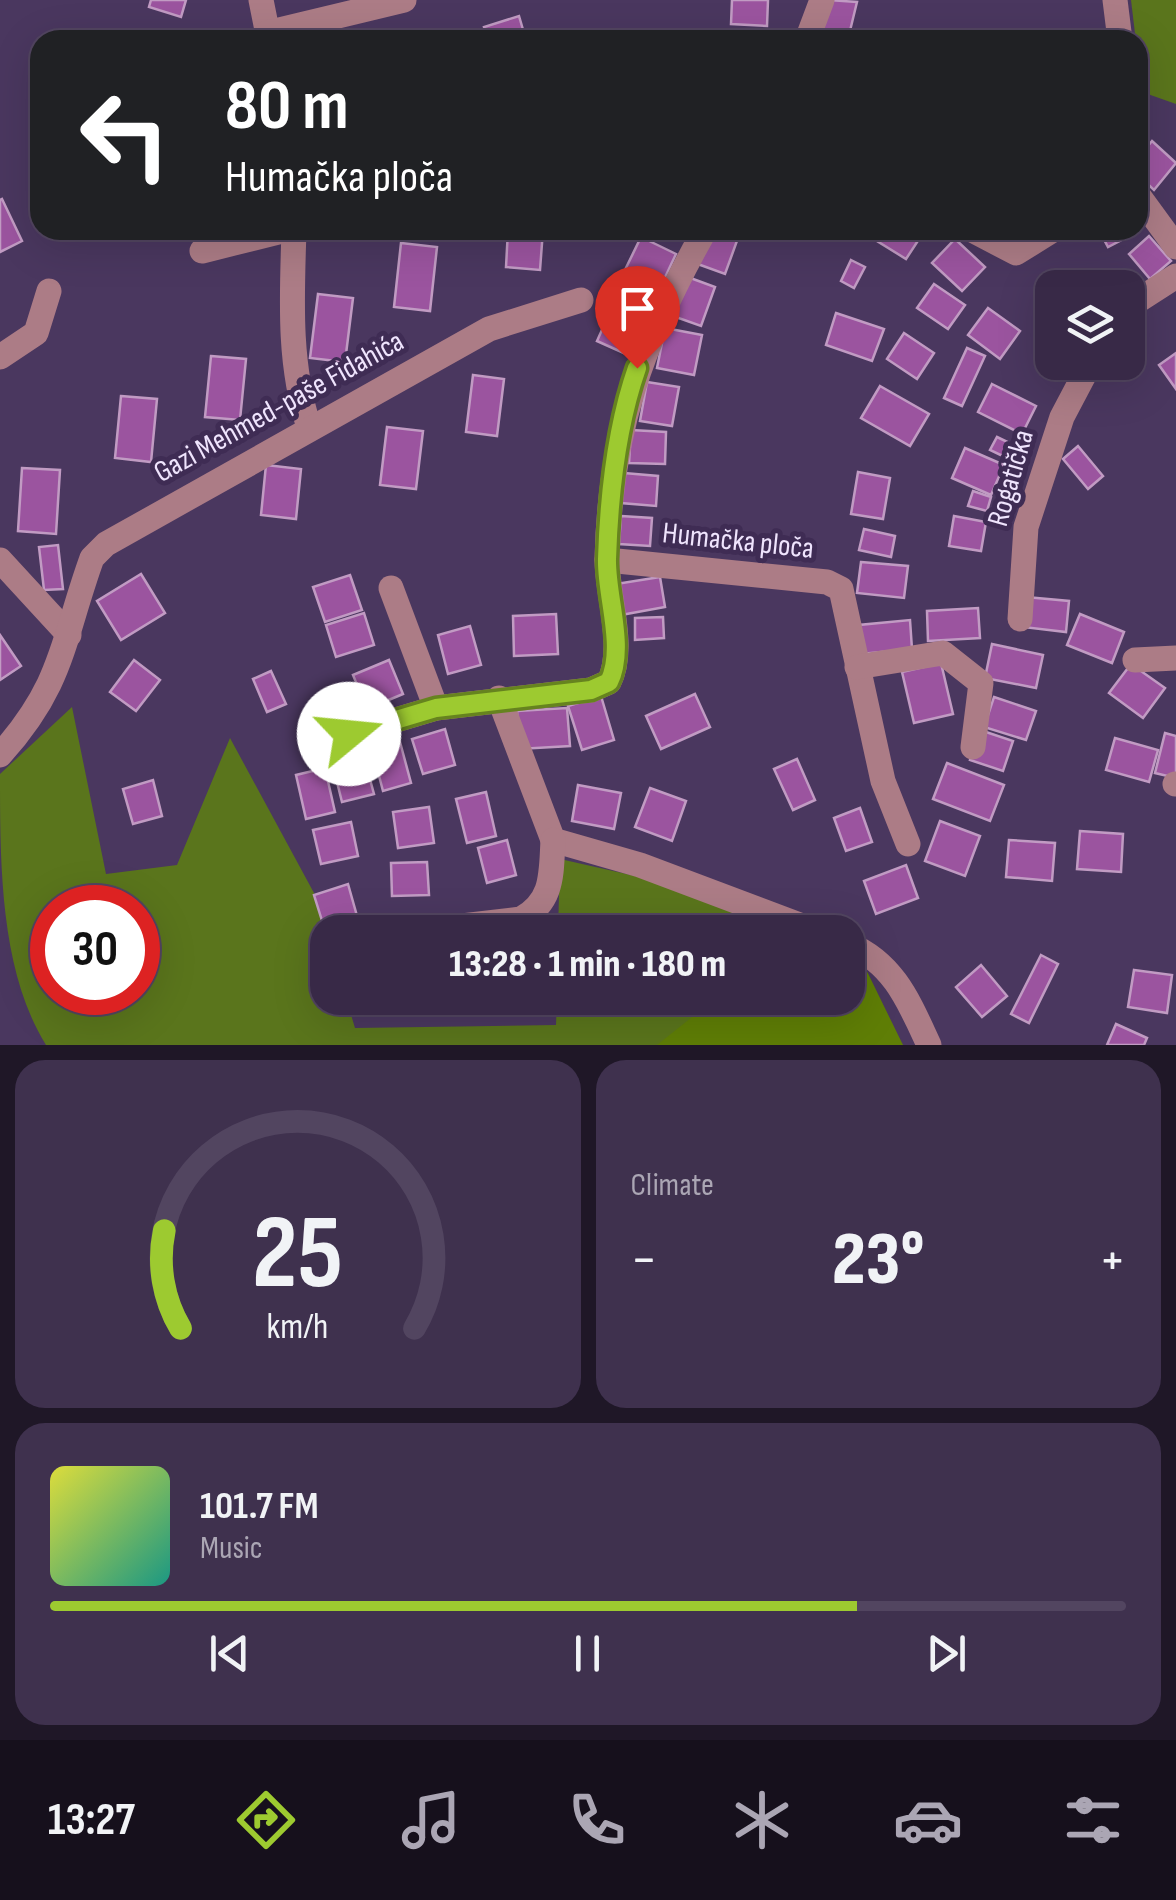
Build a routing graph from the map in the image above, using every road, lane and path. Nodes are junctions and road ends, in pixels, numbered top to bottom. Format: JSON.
{"nodes":[{"id":1,"x":261,"y":0,"type":"edge"},
{"id":2,"x":404,"y":0,"type":"edge"},
{"id":3,"x":822,"y":0,"type":"edge"},
{"id":4,"x":1115,"y":0,"type":"edge"},
{"id":5,"x":267,"y":30,"type":"edge"},
{"id":6,"x":291,"y":30,"type":"edge"},
{"id":7,"x":811,"y":30,"type":"edge"},
{"id":8,"x":1119,"y":30,"type":"edge"},
{"id":9,"x":1148,"y":208,"type":"edge"},
{"id":10,"x":244,"y":240,"type":"edge"},
{"id":11,"x":294,"y":240,"type":"edge"},
{"id":12,"x":700,"y":240,"type":"edge"},
{"id":13,"x":991,"y":240,"type":"edge"},
{"id":14,"x":1037,"y":240,"type":"edge"},
{"id":15,"x":1176,"y":246,"type":"edge"},
{"id":16,"x":202,"y":250,"type":"dead end"},
{"id":17,"x":1176,"y":276,"type":"edge"},
{"id":18,"x":48,"y":291,"type":"dead end"},
{"id":19,"x":1145,"y":296,"type":"edge"},
{"id":20,"x":581,"y":300,"type":"dead end"},
{"id":21,"x":0,"y":357,"type":"edge"},
{"id":22,"x":1082,"y":380,"type":"edge"},
{"id":23,"x":308,"y":426,"type":"junction"},
{"id":24,"x":0,"y":560,"type":"edge"},
{"id":25,"x":607,"y":560,"type":"junction"},
{"id":26,"x":391,"y":588,"type":"dead end"},
{"id":27,"x":1020,"y":618,"type":"dead end"},
{"id":28,"x":68,"y":635,"type":"junction"},
{"id":29,"x":1176,"y":658,"type":"edge"},
{"id":30,"x":1136,"y":660,"type":"dead end"},
{"id":31,"x":857,"y":666,"type":"junction"},
{"id":32,"x":498,"y":698,"type":"junction"},
{"id":33,"x":436,"y":708,"type":"junction"},
{"id":34,"x":349,"y":734,"type":"dead end"},
{"id":35,"x":972,"y":747,"type":"dead end"},
{"id":36,"x":0,"y":755,"type":"edge"},
{"id":37,"x":553,"y":840,"type":"junction"},
{"id":38,"x":908,"y":844,"type":"dead end"},
{"id":39,"x":529,"y":915,"type":"edge"},
{"id":40,"x":774,"y":915,"type":"edge"},
{"id":41,"x":865,"y":951,"type":"edge"},
{"id":42,"x":929,"y":1045,"type":"edge"}],
"edges":[{"from":1,"to":5,"type":"street"},
{"from":2,"to":6,"type":"street"},
{"from":3,"to":7,"type":"street"},
{"from":4,"to":8,"type":"street"},
{"from":9,"to":15,"type":"street"},
{"from":10,"to":16,"type":"street"},
{"from":11,"to":23,"type":"street"},
{"from":12,"to":25,"type":"street"},
{"from":13,"to":14,"type":"street"},
{"from":17,"to":19,"type":"street"},
{"from":18,"to":21,"type":"street"},
{"from":20,"to":23,"type":"street","name":"Gazi Mehmed-paše Fidahića"},
{"from":22,"to":27,"type":"street","name":"Rogatička"},
{"from":23,"to":28,"type":"street","name":"Gazi Mehmed-paše Fidahića"},
{"from":24,"to":28,"type":"street"},
{"from":25,"to":31,"type":"street","name":"Humačka ploča"},
{"from":25,"to":32,"type":"street"},
{"from":26,"to":33,"type":"street"},
{"from":28,"to":36,"type":"street","name":"Gazi Mehmed-paše Fidahića"},
{"from":29,"to":30,"type":"street"},
{"from":31,"to":35,"type":"street"},
{"from":31,"to":38,"type":"street","name":"Humačka ploča"},
{"from":32,"to":33,"type":"street"},
{"from":32,"to":37,"type":"street"},
{"from":33,"to":34,"type":"street"},
{"from":37,"to":39,"type":"street"},
{"from":37,"to":40,"type":"street"},
{"from":41,"to":42,"type":"street"}]}
